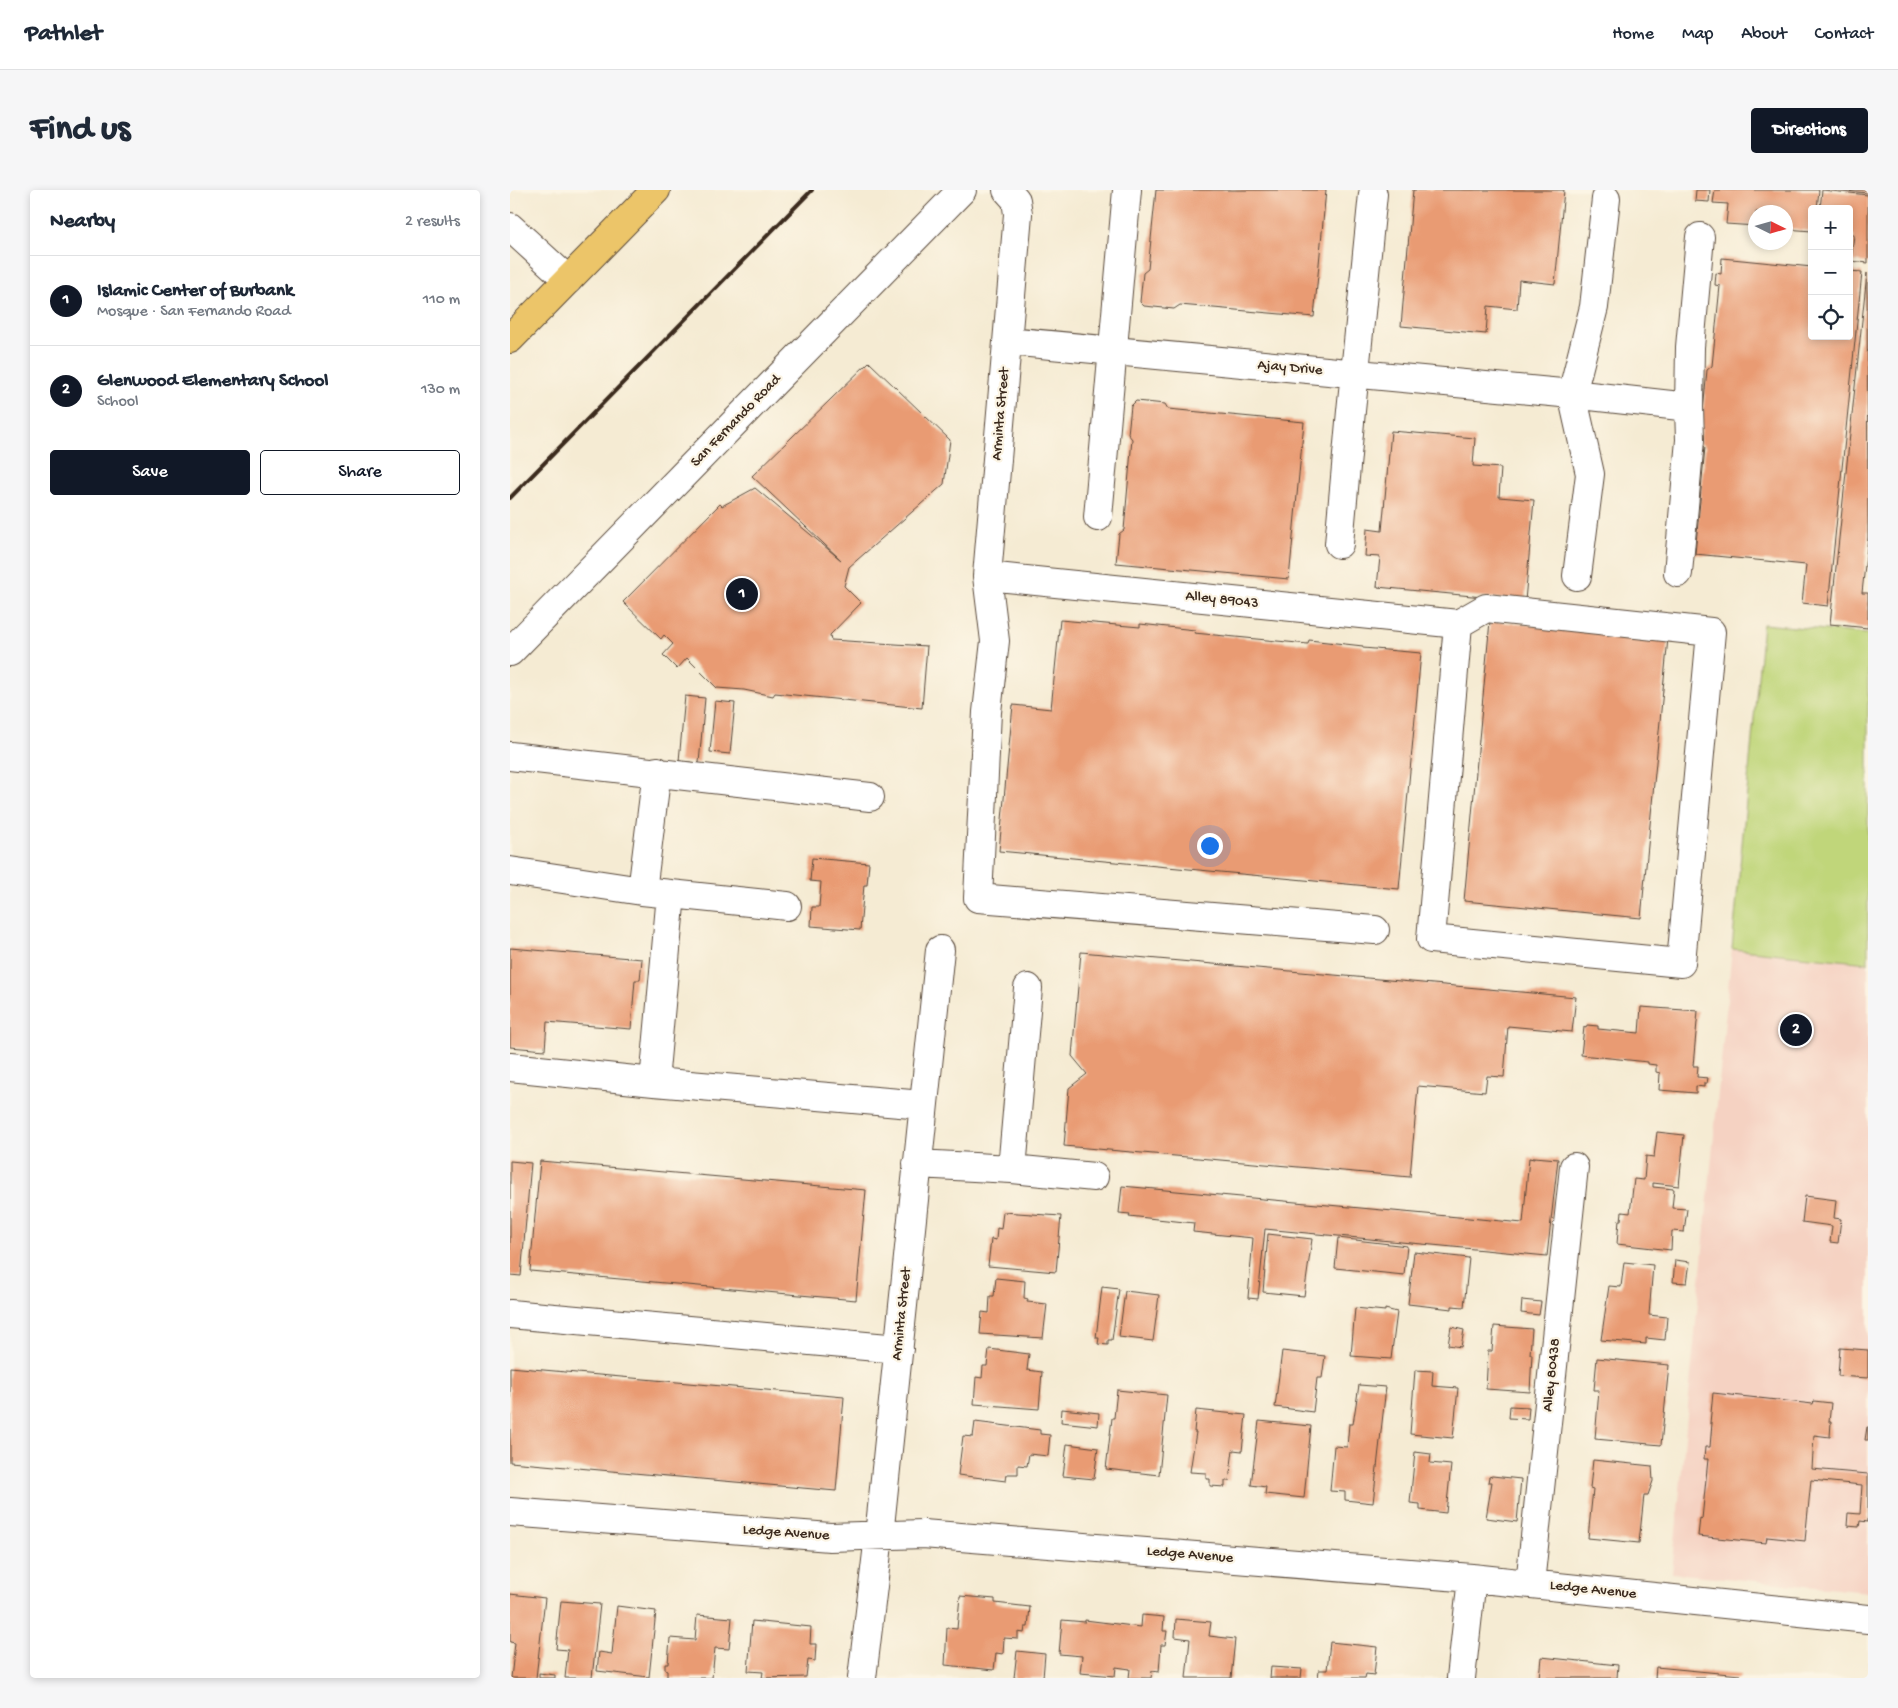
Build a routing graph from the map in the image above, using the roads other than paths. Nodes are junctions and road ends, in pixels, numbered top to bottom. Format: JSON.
{"nodes":[{"id":1,"x":656,"y":190,"type":"edge"},
{"id":2,"x":962,"y":190,"type":"edge"},
{"id":3,"x":1007,"y":190,"type":"edge"},
{"id":4,"x":1127,"y":190,"type":"edge"},
{"id":5,"x":1374,"y":194,"type":"dead end"},
{"id":6,"x":1606,"y":198,"type":"dead end"},
{"id":7,"x":510,"y":227,"type":"edge"},
{"id":8,"x":1700,"y":237,"type":"dead end"},
{"id":9,"x":568,"y":280,"type":"junction"},
{"id":10,"x":510,"y":339,"type":"edge"},
{"id":11,"x":1008,"y":341,"type":"junction"},
{"id":12,"x":1113,"y":351,"type":"junction"},
{"id":13,"x":1355,"y":374,"type":"junction"},
{"id":14,"x":1572,"y":394,"type":"junction"},
{"id":15,"x":1689,"y":407,"type":"junction"},
{"id":16,"x":1098,"y":517,"type":"dead end"},
{"id":17,"x":1339,"y":544,"type":"dead end"},
{"id":18,"x":1678,"y":573,"type":"dead end"},
{"id":19,"x":987,"y":576,"type":"junction"},
{"id":20,"x":1577,"y":576,"type":"dead end"},
{"id":21,"x":1458,"y":624,"type":"junction"},
{"id":22,"x":510,"y":652,"type":"edge"},
{"id":23,"x":510,"y":756,"type":"edge"},
{"id":24,"x":657,"y":772,"type":"junction"},
{"id":25,"x":870,"y":797,"type":"dead end"},
{"id":26,"x":510,"y":870,"type":"edge"},
{"id":27,"x":642,"y":890,"type":"junction"},
{"id":28,"x":671,"y":894,"type":"junction"},
{"id":29,"x":787,"y":906,"type":"dead end"},
{"id":30,"x":1375,"y":930,"type":"dead end"},
{"id":31,"x":940,"y":950,"type":"dead end"},
{"id":32,"x":1028,"y":988,"type":"dead end"},
{"id":33,"x":510,"y":1067,"type":"edge"},
{"id":34,"x":654,"y":1082,"type":"junction"},
{"id":35,"x":924,"y":1105,"type":"junction"},
{"id":36,"x":917,"y":1164,"type":"junction"},
{"id":37,"x":1574,"y":1167,"type":"dead end"},
{"id":38,"x":1012,"y":1169,"type":"junction"},
{"id":39,"x":1094,"y":1177,"type":"dead end"},
{"id":40,"x":510,"y":1314,"type":"edge"},
{"id":41,"x":898,"y":1349,"type":"junction"},
{"id":42,"x":510,"y":1512,"type":"edge"},
{"id":43,"x":879,"y":1536,"type":"junction"},
{"id":44,"x":1472,"y":1578,"type":"junction"},
{"id":45,"x":1530,"y":1584,"type":"junction"},
{"id":46,"x":1868,"y":1619,"type":"edge"},
{"id":47,"x":862,"y":1678,"type":"edge"},
{"id":48,"x":1461,"y":1678,"type":"edge"}],
"edges":[{"from":1,"to":9,"type":"main road"},
{"from":2,"to":22,"type":"street","name":"San Fernando Road"},
{"from":3,"to":11,"type":"street","name":"Arminta Street"},
{"from":4,"to":12,"type":"street"},
{"from":5,"to":13,"type":"street"},
{"from":6,"to":14,"type":"street"},
{"from":7,"to":9,"type":"street"},
{"from":8,"to":15,"type":"street"},
{"from":9,"to":10,"type":"main road"},
{"from":11,"to":12,"type":"street","name":"Ajay Drive"},
{"from":11,"to":19,"type":"street","name":"Arminta Street"},
{"from":12,"to":13,"type":"street","name":"Ajay Drive"},
{"from":12,"to":16,"type":"street"},
{"from":13,"to":14,"type":"street","name":"Ajay Drive"},
{"from":13,"to":17,"type":"street"},
{"from":14,"to":15,"type":"street","name":"Ajay Drive"},
{"from":14,"to":20,"type":"street"},
{"from":15,"to":18,"type":"street"},
{"from":19,"to":21,"type":"street","name":"Alley 89043"},
{"from":19,"to":30,"type":"street","name":"Arminta Street"},
{"from":21,"to":21,"type":"street"},
{"from":23,"to":24,"type":"street"},
{"from":24,"to":25,"type":"street"},
{"from":24,"to":27,"type":"street"},
{"from":26,"to":27,"type":"street"},
{"from":27,"to":28,"type":"street"},
{"from":28,"to":29,"type":"street"},
{"from":28,"to":34,"type":"street"},
{"from":31,"to":35,"type":"street","name":"Arminta Street"},
{"from":32,"to":38,"type":"street"},
{"from":33,"to":34,"type":"street"},
{"from":34,"to":35,"type":"street"},
{"from":35,"to":36,"type":"street","name":"Arminta Street"},
{"from":36,"to":38,"type":"street"},
{"from":36,"to":41,"type":"street","name":"Arminta Street"},
{"from":37,"to":45,"type":"street","name":"Alley 80438"},
{"from":38,"to":39,"type":"street"},
{"from":40,"to":41,"type":"street"},
{"from":41,"to":43,"type":"street","name":"Arminta Street"},
{"from":42,"to":43,"type":"street","name":"Ledge Avenue"},
{"from":43,"to":44,"type":"street","name":"Ledge Avenue"},
{"from":43,"to":47,"type":"street","name":"Arminta Street"},
{"from":44,"to":45,"type":"street","name":"Ledge Avenue"},
{"from":44,"to":48,"type":"street"},
{"from":45,"to":46,"type":"street","name":"Ledge Avenue"}]}
